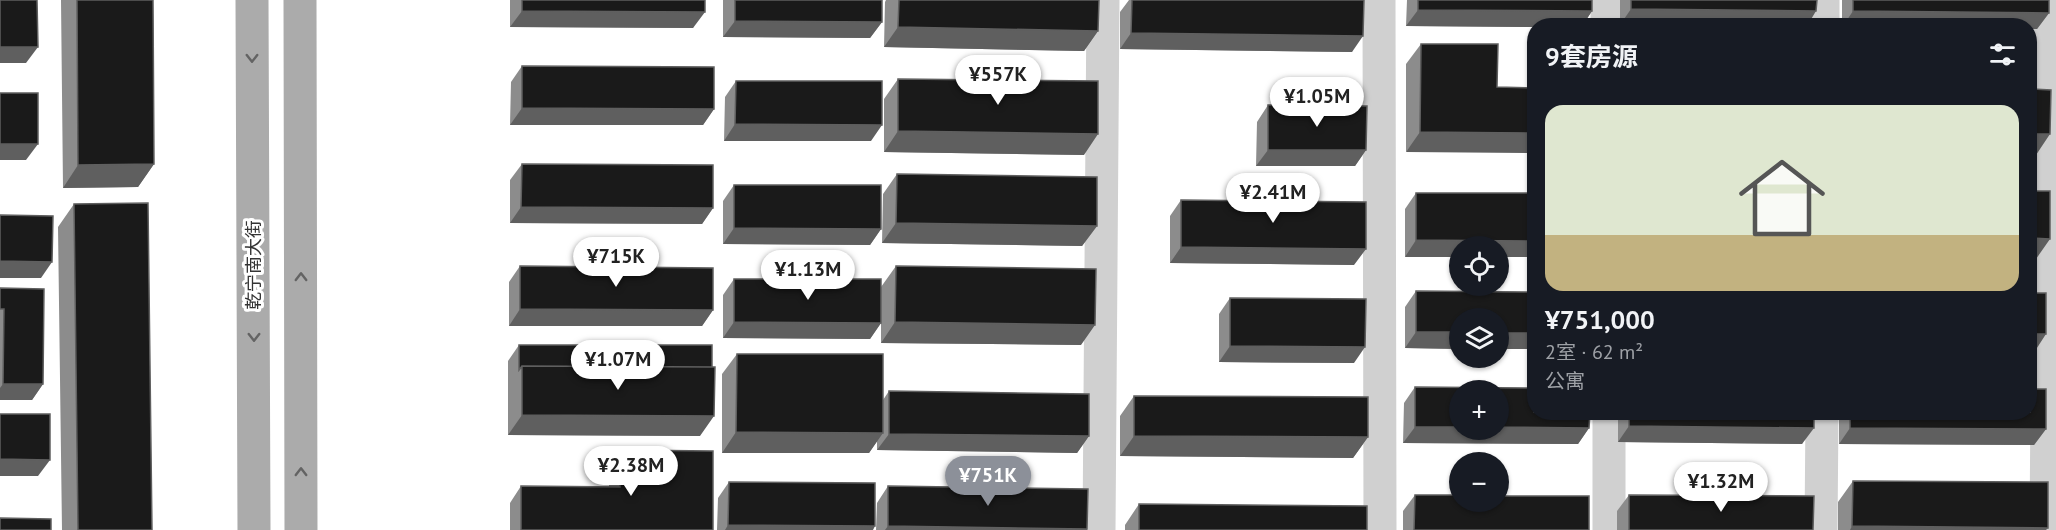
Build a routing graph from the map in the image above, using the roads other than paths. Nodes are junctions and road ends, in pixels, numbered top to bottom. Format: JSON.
{"nodes":[{"id":1,"x":252,"y":0,"type":"edge"},
{"id":2,"x":300,"y":0,"type":"edge"},
{"id":3,"x":1103,"y":0,"type":"edge"},
{"id":4,"x":1379,"y":0,"type":"edge"},
{"id":5,"x":1606,"y":0,"type":"edge"},
{"id":6,"x":1823,"y":0,"type":"edge"},
{"id":7,"x":2050,"y":0,"type":"edge"},
{"id":8,"x":1607,"y":18,"type":"edge"},
{"id":9,"x":1823,"y":18,"type":"edge"},
{"id":10,"x":1609,"y":420,"type":"edge"},
{"id":11,"x":1822,"y":420,"type":"edge"},
{"id":12,"x":254,"y":530,"type":"edge"},
{"id":13,"x":301,"y":530,"type":"edge"},
{"id":14,"x":1099,"y":530,"type":"edge"},
{"id":15,"x":1380,"y":530,"type":"edge"},
{"id":16,"x":1610,"y":530,"type":"edge"},
{"id":17,"x":1821,"y":530,"type":"edge"},
{"id":18,"x":2046,"y":530,"type":"edge"}],
"edges":[{"from":1,"to":12,"type":"main road","name":"乾宁南大街","one_way":true},
{"from":13,"to":2,"type":"main road","one_way":true},
{"from":3,"to":14,"type":"lane"},
{"from":4,"to":15,"type":"lane"},
{"from":5,"to":8,"type":"lane"},
{"from":6,"to":9,"type":"lane"},
{"from":7,"to":18,"type":"lane"},
{"from":10,"to":16,"type":"lane"},
{"from":11,"to":17,"type":"lane"}]}
